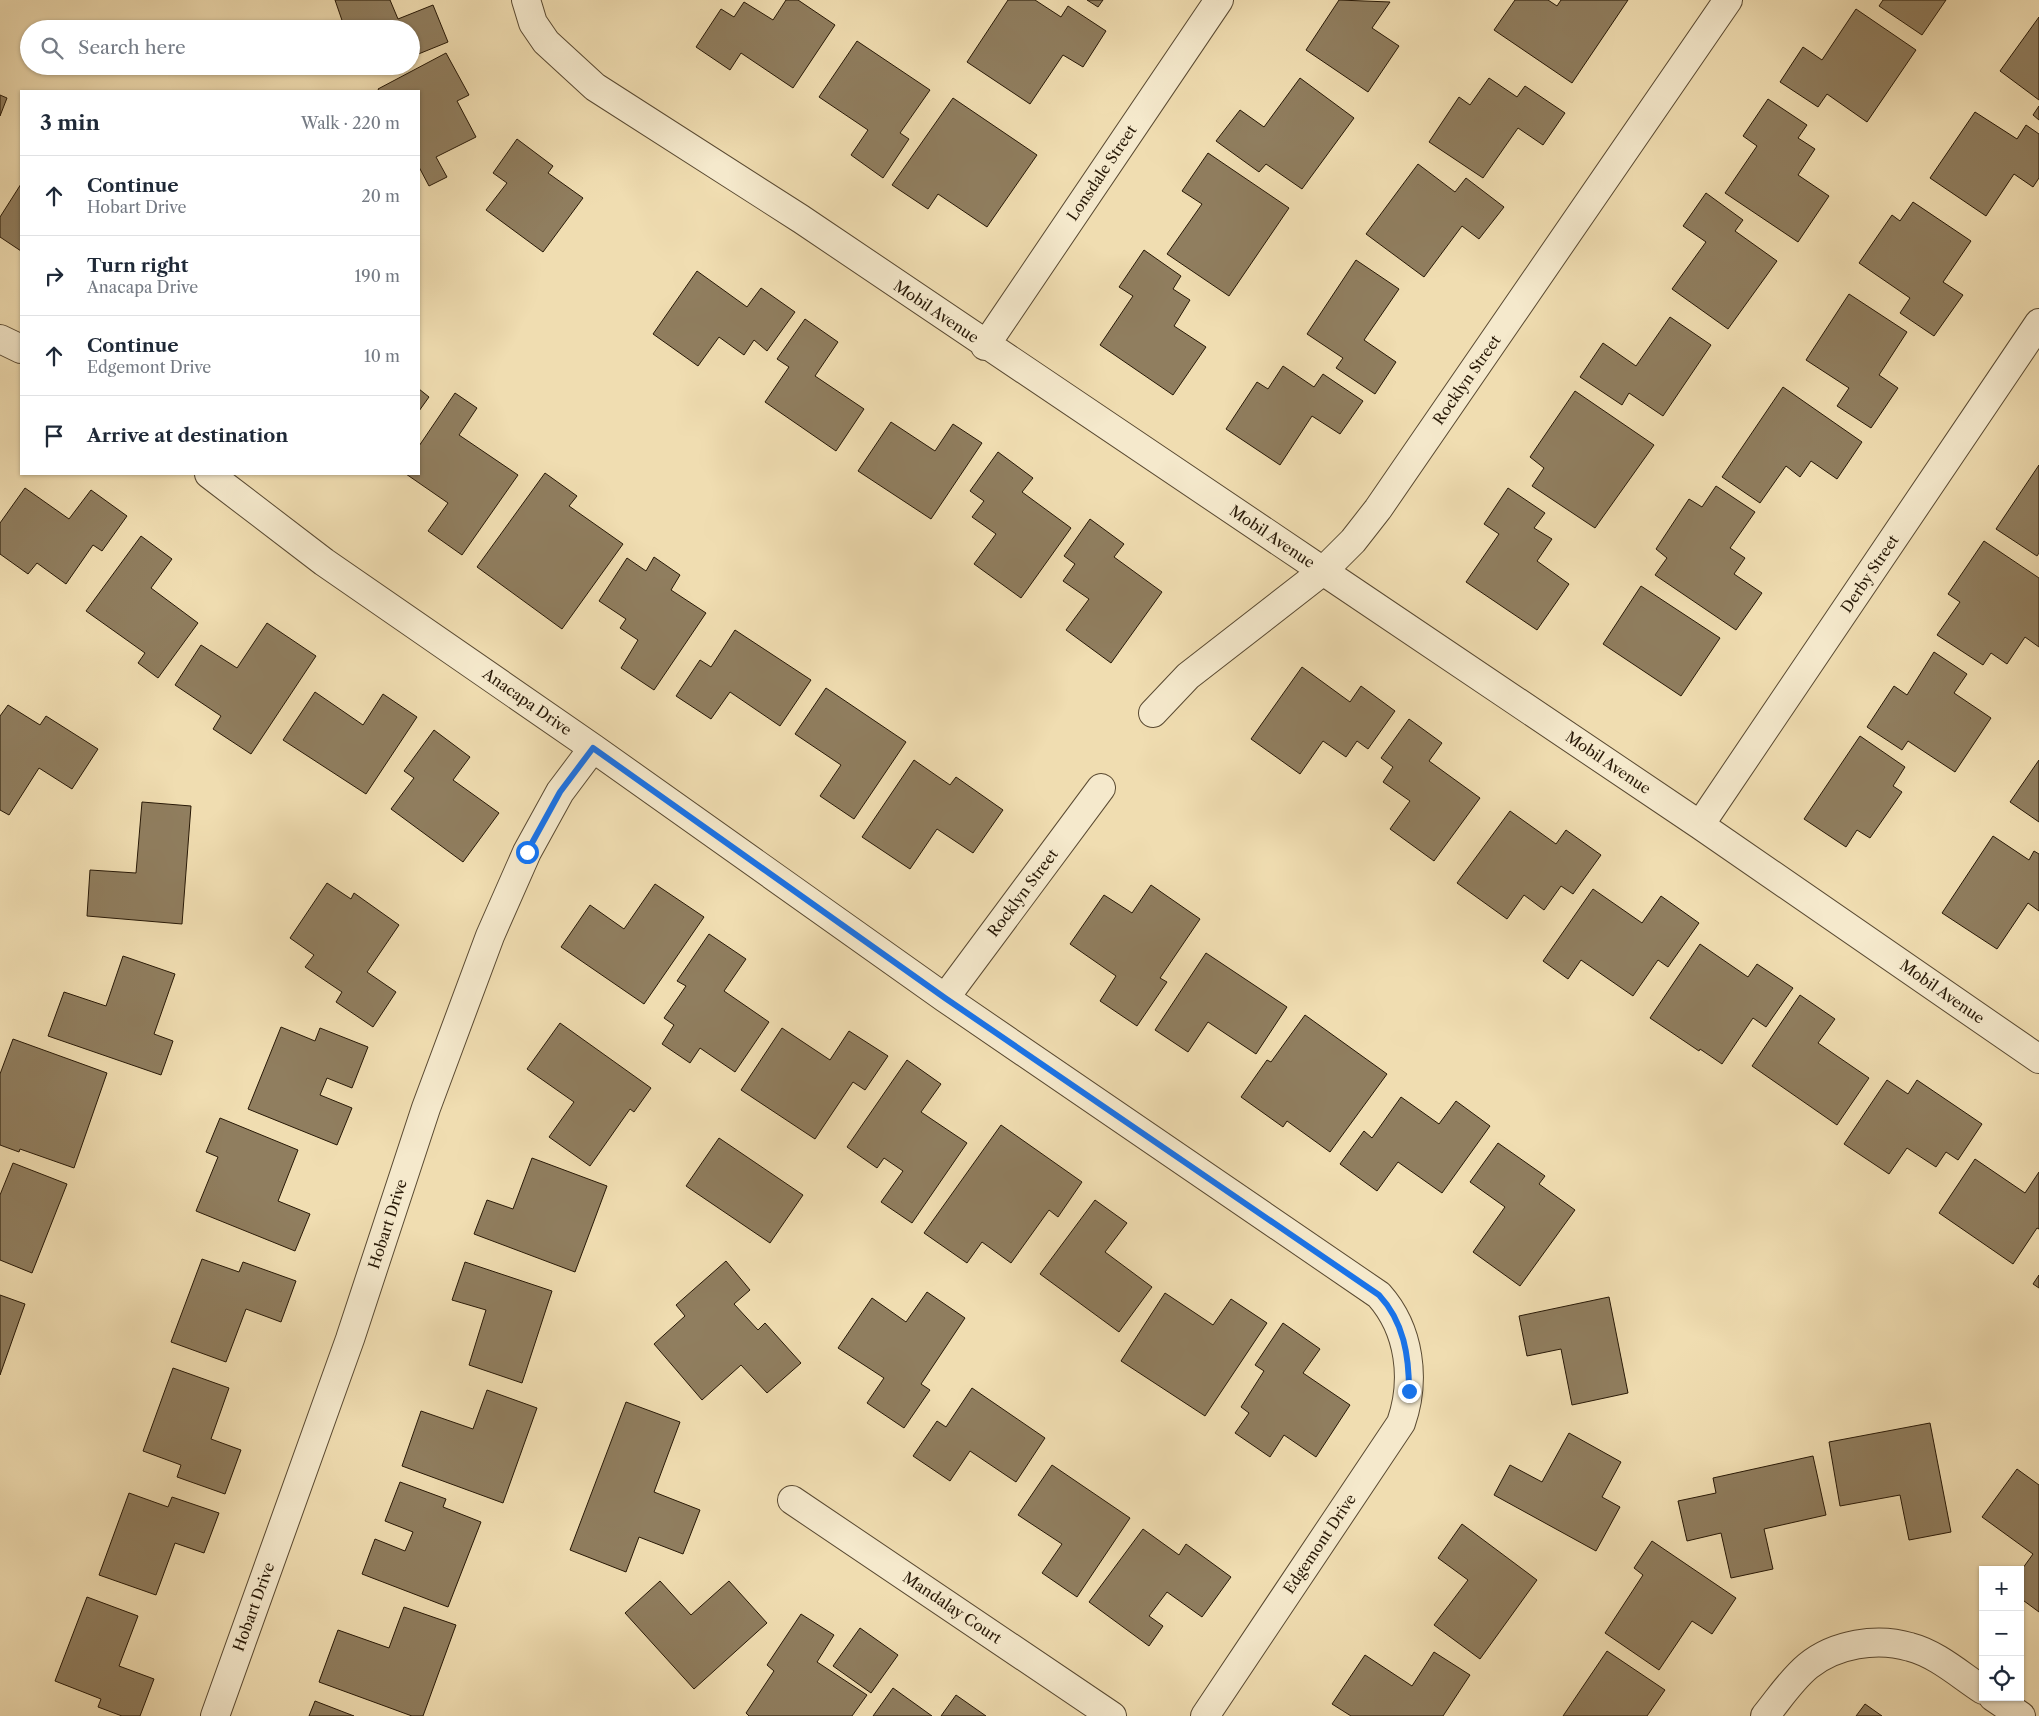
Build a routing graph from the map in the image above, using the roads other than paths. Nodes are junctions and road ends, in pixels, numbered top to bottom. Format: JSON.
{"nodes":[{"id":1,"x":526,"y":0,"type":"edge"},
{"id":2,"x":1219,"y":0,"type":"edge"},
{"id":3,"x":1728,"y":0,"type":"edge"},
{"id":4,"x":2039,"y":323,"type":"edge"},
{"id":5,"x":0,"y":339,"type":"edge"},
{"id":6,"x":985,"y":346,"type":"junction"},
{"id":7,"x":20,"y":349,"type":"edge"},
{"id":8,"x":210,"y":475,"type":"edge"},
{"id":9,"x":1323,"y":571,"type":"junction"},
{"id":10,"x":1153,"y":713,"type":"dead end"},
{"id":11,"x":593,"y":748,"type":"junction"},
{"id":12,"x":1101,"y":788,"type":"dead end"},
{"id":13,"x":1700,"y":825,"type":"junction"},
{"id":14,"x":945,"y":998,"type":"junction"},
{"id":15,"x":2039,"y":1059,"type":"edge"},
{"id":16,"x":1409,"y":1362,"type":"joint"},
{"id":17,"x":792,"y":1500,"type":"dead end"},
{"id":18,"x":1979,"y":1687,"type":"edge"},
{"id":19,"x":1999,"y":1701,"type":"edge"},
{"id":20,"x":215,"y":1716,"type":"edge"},
{"id":21,"x":1112,"y":1716,"type":"edge"},
{"id":22,"x":1205,"y":1716,"type":"edge"},
{"id":23,"x":1766,"y":1716,"type":"edge"},
{"id":24,"x":2021,"y":1716,"type":"edge"}],
"edges":[{"from":1,"to":6,"type":"street","name":"Mobil Avenue"},
{"from":2,"to":6,"type":"street","name":"Lonsdale Street"},
{"from":3,"to":9,"type":"street","name":"Rocklyn Street"},
{"from":4,"to":13,"type":"street","name":"Derby Street"},
{"from":5,"to":7,"type":"street"},
{"from":6,"to":9,"type":"street","name":"Mobil Avenue"},
{"from":8,"to":11,"type":"street","name":"Anacapa Drive"},
{"from":9,"to":10,"type":"street","name":"Rocklyn Street"},
{"from":9,"to":13,"type":"street","name":"Mobil Avenue"},
{"from":11,"to":14,"type":"street","name":"Anacapa Drive"},
{"from":11,"to":20,"type":"street","name":"Hobart Drive"},
{"from":12,"to":14,"type":"street","name":"Rocklyn Street"},
{"from":13,"to":15,"type":"street","name":"Mobil Avenue"},
{"from":14,"to":16,"type":"street","name":"Anacapa Drive"},
{"from":16,"to":22,"type":"street","name":"Edgemont Drive"},
{"from":17,"to":21,"type":"street","name":"Mandalay Court"},
{"from":18,"to":23,"type":"street"},
{"from":19,"to":24,"type":"street"}]}
